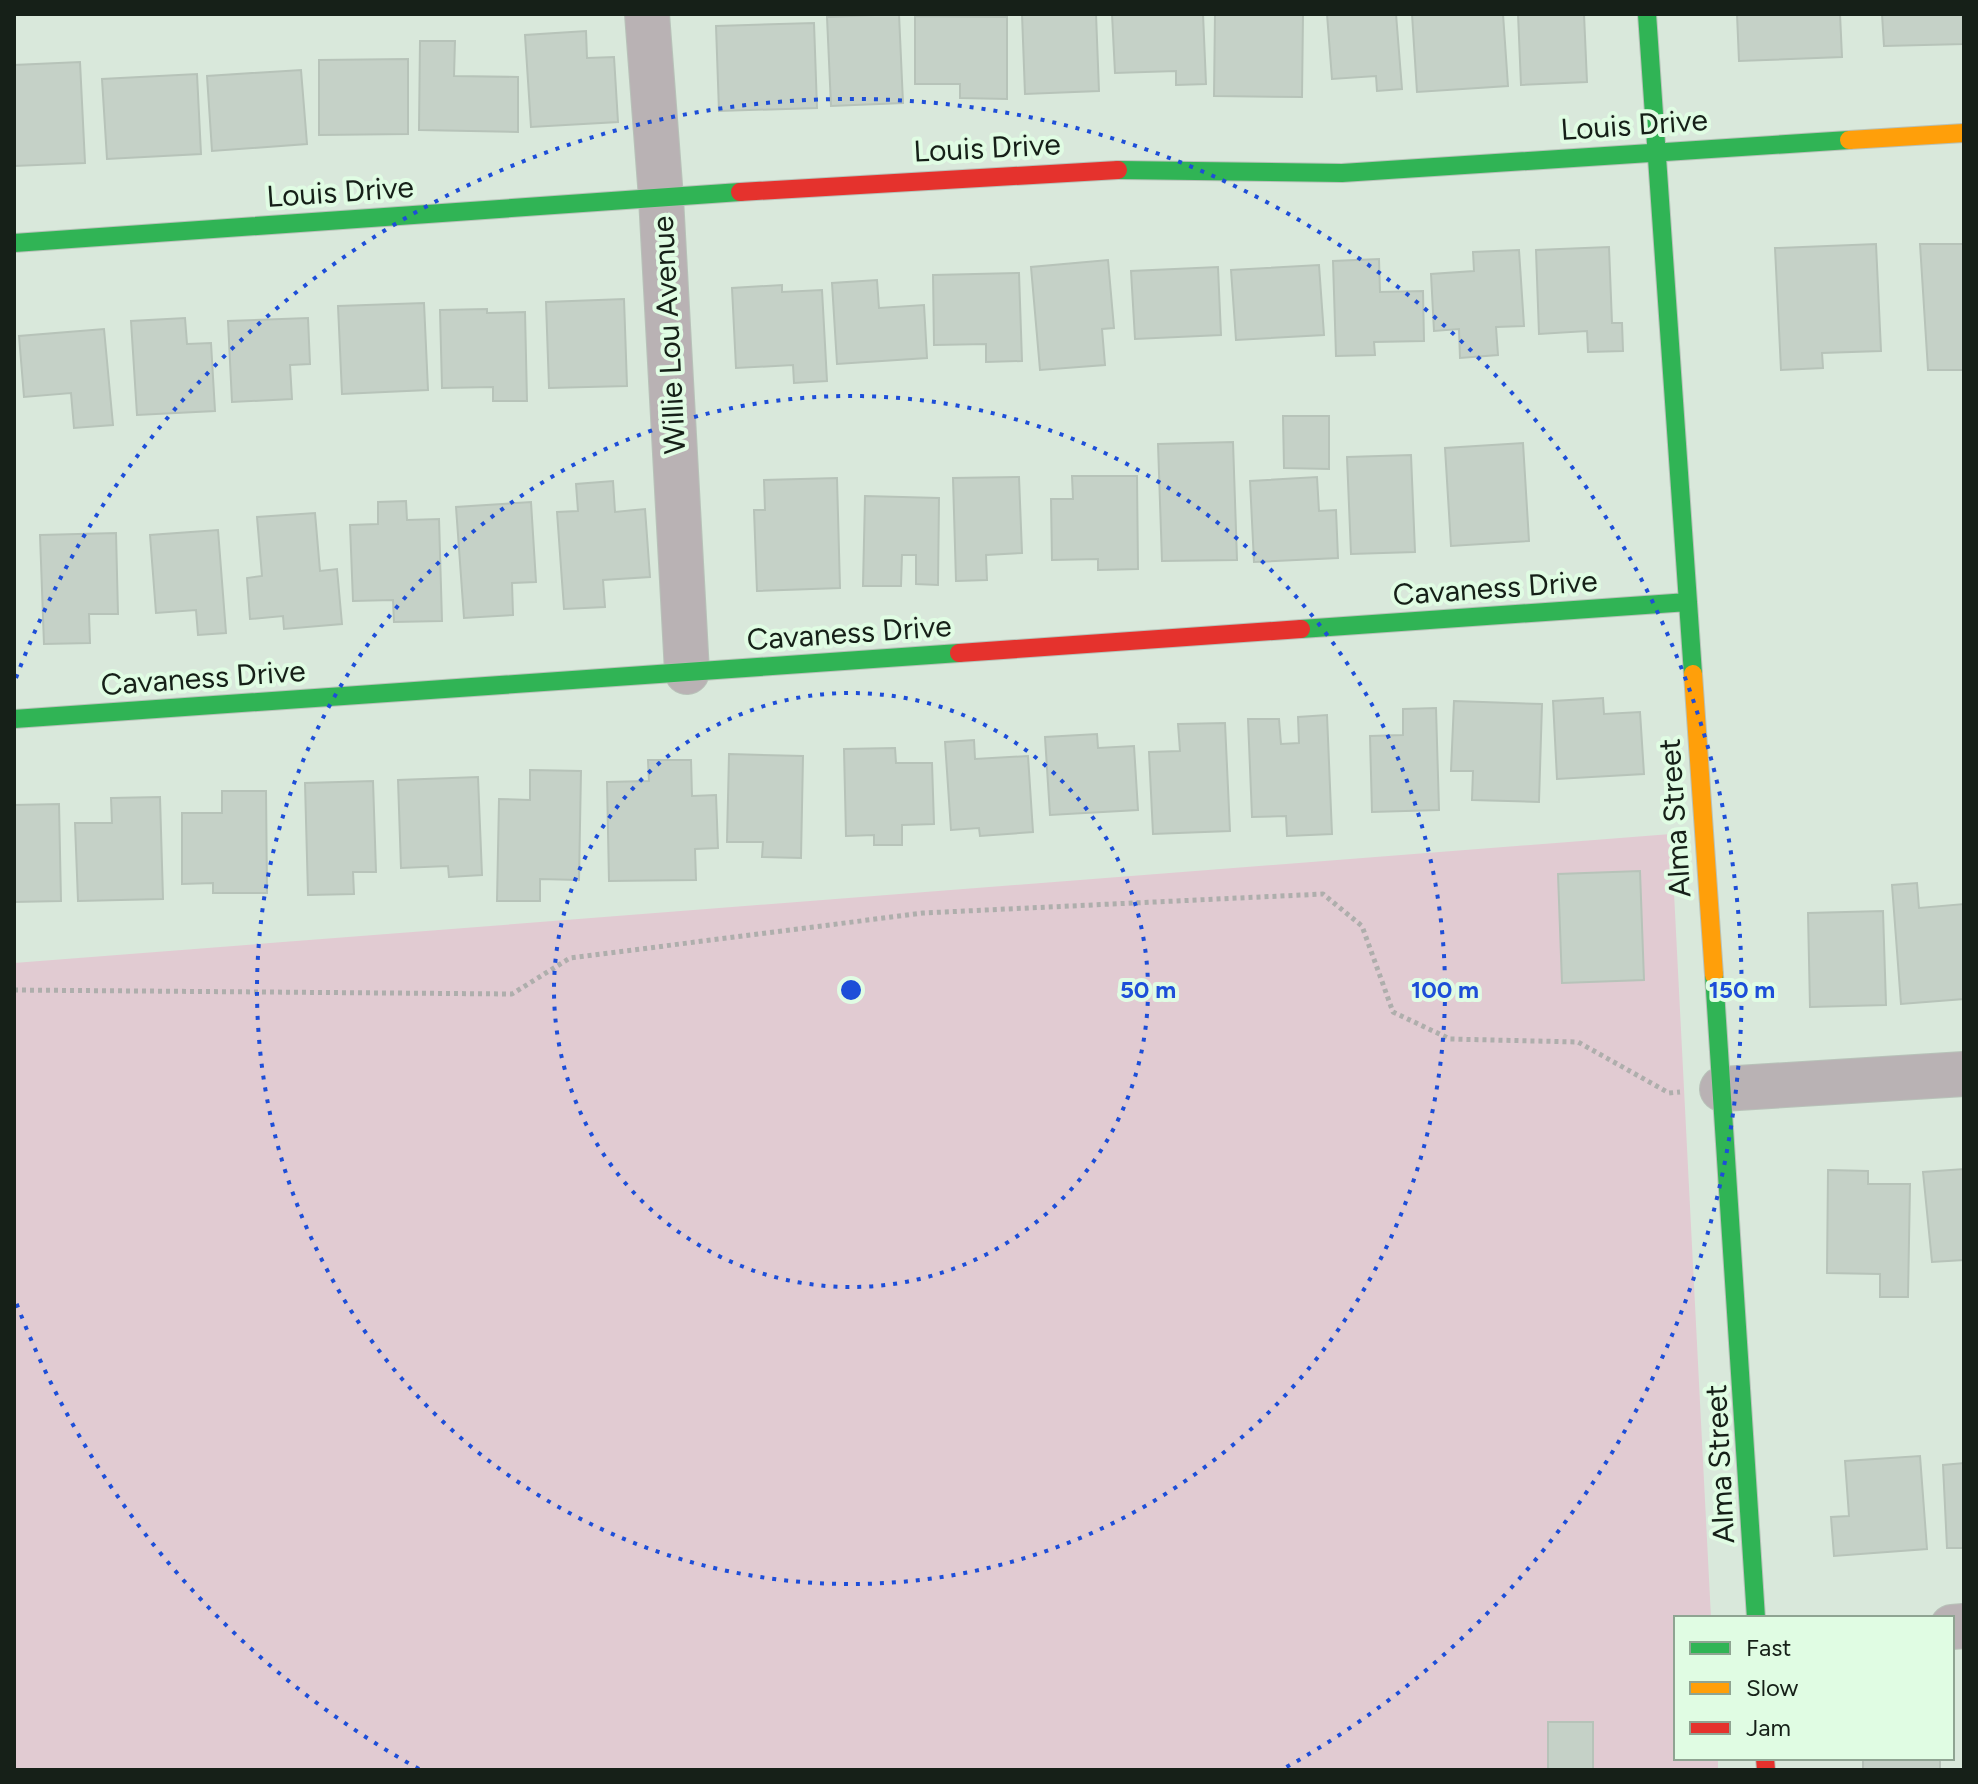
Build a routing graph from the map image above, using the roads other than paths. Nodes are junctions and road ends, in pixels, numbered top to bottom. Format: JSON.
{"nodes":[{"id":1,"x":647,"y":14,"type":"edge"},
{"id":2,"x":1647,"y":14,"type":"edge"},
{"id":3,"x":1964,"y":133,"type":"edge"},
{"id":4,"x":1656,"y":152,"type":"junction"},
{"id":5,"x":661,"y":198,"type":"junction"},
{"id":6,"x":14,"y":243,"type":"edge"},
{"id":7,"x":1688,"y":602,"type":"junction"},
{"id":8,"x":687,"y":664,"type":"junction"},
{"id":9,"x":14,"y":719,"type":"edge"},
{"id":10,"x":1964,"y":1074,"type":"edge"},
{"id":11,"x":1722,"y":1089,"type":"junction"},
{"id":12,"x":1756,"y":1616,"type":"edge"}],
"edges":[{"from":1,"to":5,"type":"street","name":"Willie Lou Avenue"},
{"from":2,"to":4,"type":"street","name":"Alma Street"},
{"from":3,"to":4,"type":"street","name":"Louis Drive"},
{"from":4,"to":5,"type":"street","name":"Louis Drive"},
{"from":4,"to":7,"type":"street","name":"Alma Street"},
{"from":5,"to":6,"type":"street","name":"Louis Drive"},
{"from":5,"to":8,"type":"street","name":"Willie Lou Avenue"},
{"from":7,"to":8,"type":"street","name":"Cavaness Drive"},
{"from":7,"to":11,"type":"street","name":"Alma Street"},
{"from":8,"to":9,"type":"street","name":"Cavaness Drive"},
{"from":10,"to":11,"type":"street"},
{"from":11,"to":12,"type":"street","name":"Alma Street"}]}
